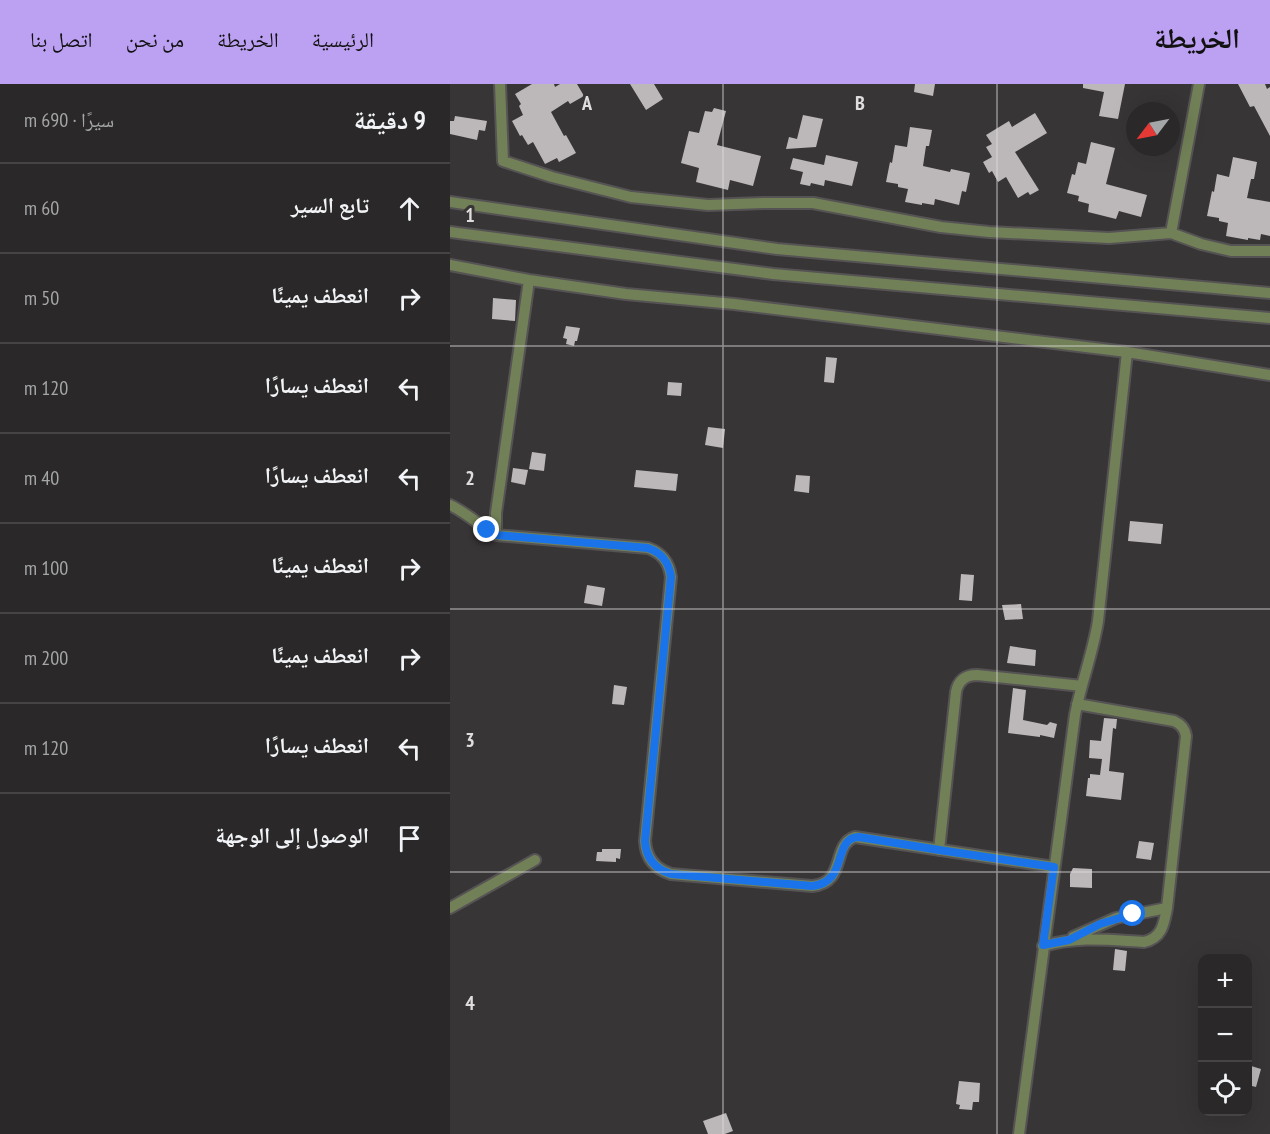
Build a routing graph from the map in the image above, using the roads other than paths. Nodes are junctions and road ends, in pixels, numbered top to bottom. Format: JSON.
{"nodes":[{"id":1,"x":500,"y":84,"type":"edge"},
{"id":2,"x":1198,"y":84,"type":"edge"},
{"id":3,"x":450,"y":202,"type":"edge"},
{"id":4,"x":450,"y":232,"type":"edge"},
{"id":5,"x":1171,"y":233,"type":"junction"},
{"id":6,"x":1270,"y":251,"type":"edge"},
{"id":7,"x":450,"y":265,"type":"edge"},
{"id":8,"x":529,"y":280,"type":"junction"},
{"id":9,"x":1270,"y":293,"type":"edge"},
{"id":10,"x":1270,"y":318,"type":"edge"},
{"id":11,"x":1127,"y":352,"type":"junction"},
{"id":12,"x":1270,"y":375,"type":"edge"},
{"id":13,"x":450,"y":505,"type":"edge"},
{"id":14,"x":496,"y":535,"type":"junction"},
{"id":15,"x":1082,"y":686,"type":"junction"},
{"id":16,"x":1077,"y":704,"type":"junction"},
{"id":17,"x":939,"y":850,"type":"junction"},
{"id":18,"x":535,"y":860,"type":"dead end"},
{"id":19,"x":1054,"y":867,"type":"junction"},
{"id":20,"x":450,"y":908,"type":"edge"},
{"id":21,"x":1167,"y":908,"type":"junction"},
{"id":22,"x":1069,"y":940,"type":"junction"},
{"id":23,"x":1043,"y":945,"type":"junction"},
{"id":24,"x":1019,"y":1134,"type":"edge"}],
"edges":[{"from":1,"to":5,"type":"street"},
{"from":2,"to":5,"type":"street"},
{"from":3,"to":9,"type":"street"},
{"from":4,"to":10,"type":"street"},
{"from":5,"to":6,"type":"street"},
{"from":7,"to":8,"type":"street"},
{"from":8,"to":11,"type":"street"},
{"from":8,"to":14,"type":"street"},
{"from":11,"to":12,"type":"street"},
{"from":11,"to":15,"type":"street"},
{"from":13,"to":14,"type":"street"},
{"from":14,"to":17,"type":"street"},
{"from":15,"to":16,"type":"street"},
{"from":15,"to":17,"type":"street"},
{"from":16,"to":19,"type":"street"},
{"from":16,"to":21,"type":"street"},
{"from":17,"to":19,"type":"street"},
{"from":18,"to":20,"type":"street"},
{"from":19,"to":23,"type":"street"},
{"from":21,"to":22,"type":"street"},
{"from":21,"to":22,"type":"street"},
{"from":22,"to":23,"type":"street"},
{"from":23,"to":24,"type":"street"}]}
